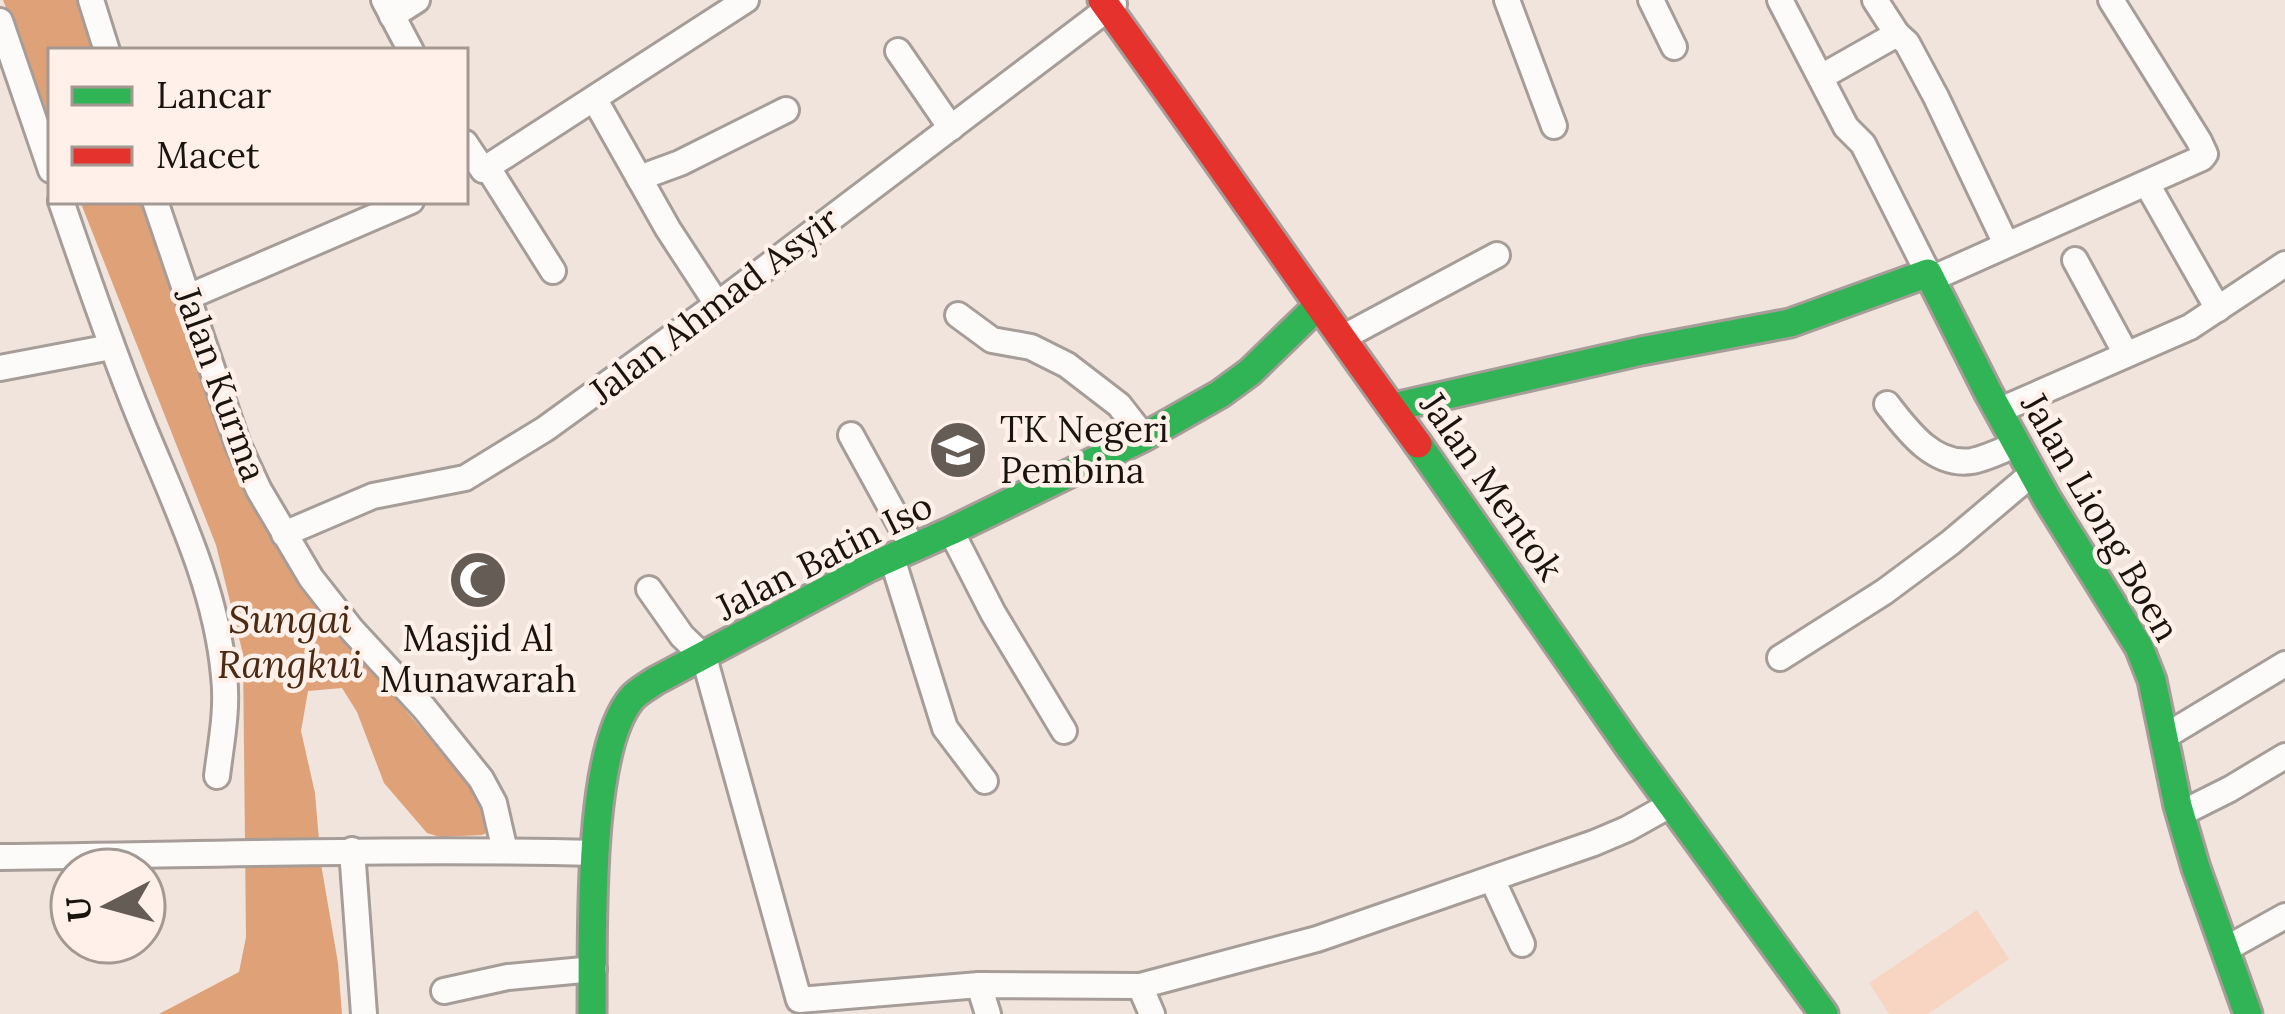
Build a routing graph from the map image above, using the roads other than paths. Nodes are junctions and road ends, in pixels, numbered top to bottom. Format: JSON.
{"nodes":[{"id":1,"x":91,"y":0,"type":"edge"},
{"id":2,"x":417,"y":0,"type":"edge"},
{"id":3,"x":746,"y":0,"type":"edge"},
{"id":4,"x":1507,"y":0,"type":"edge"},
{"id":5,"x":1651,"y":0,"type":"edge"},
{"id":6,"x":1780,"y":0,"type":"edge"},
{"id":7,"x":1875,"y":0,"type":"edge"},
{"id":8,"x":2111,"y":0,"type":"edge"},
{"id":9,"x":1110,"y":2,"type":"edge"},
{"id":10,"x":388,"y":8,"type":"edge"},
{"id":11,"x":0,"y":21,"type":"edge"},
{"id":12,"x":1897,"y":34,"type":"junction"},
{"id":13,"x":1675,"y":47,"type":"dead end"},
{"id":14,"x":106,"y":48,"type":"edge"},
{"id":15,"x":410,"y":48,"type":"edge"},
{"id":16,"x":898,"y":51,"type":"dead end"},
{"id":17,"x":1821,"y":77,"type":"junction"},
{"id":18,"x":595,"y":100,"type":"junction"},
{"id":19,"x":785,"y":110,"type":"dead end"},
{"id":20,"x":1554,"y":126,"type":"dead end"},
{"id":21,"x":950,"y":128,"type":"junction"},
{"id":22,"x":48,"y":161,"type":"edge"},
{"id":23,"x":479,"y":172,"type":"edge"},
{"id":24,"x":639,"y":178,"type":"junction"},
{"id":25,"x":2147,"y":184,"type":"junction"},
{"id":26,"x":63,"y":204,"type":"edge"},
{"id":27,"x":156,"y":204,"type":"edge"},
{"id":28,"x":404,"y":204,"type":"edge"},
{"id":29,"x":2006,"y":244,"type":"junction"},
{"id":30,"x":1497,"y":255,"type":"dead end"},
{"id":31,"x":2075,"y":260,"type":"dead end"},
{"id":32,"x":2285,"y":264,"type":"edge"},
{"id":33,"x":553,"y":271,"type":"dead end"},
{"id":34,"x":1929,"y":276,"type":"junction"},
{"id":35,"x":188,"y":296,"type":"junction"},
{"id":36,"x":717,"y":304,"type":"junction"},
{"id":37,"x":1318,"y":306,"type":"junction"},
{"id":38,"x":2218,"y":308,"type":"junction"},
{"id":39,"x":958,"y":315,"type":"dead end"},
{"id":40,"x":1342,"y":338,"type":"junction"},
{"id":41,"x":111,"y":347,"type":"junction"},
{"id":42,"x":2126,"y":354,"type":"junction"},
{"id":43,"x":0,"y":368,"type":"edge"},
{"id":44,"x":1887,"y":404,"type":"dead end"},
{"id":45,"x":1394,"y":407,"type":"junction"},
{"id":46,"x":1999,"y":411,"type":"junction"},
{"id":47,"x":851,"y":435,"type":"dead end"},
{"id":48,"x":1144,"y":437,"type":"junction"},
{"id":49,"x":2017,"y":444,"type":"junction"},
{"id":50,"x":2033,"y":473,"type":"junction"},
{"id":51,"x":951,"y":531,"type":"junction"},
{"id":52,"x":284,"y":533,"type":"junction"},
{"id":53,"x":902,"y":553,"type":"junction"},
{"id":54,"x":649,"y":589,"type":"dead end"},
{"id":55,"x":704,"y":657,"type":"junction"},
{"id":56,"x":1780,"y":658,"type":"dead end"},
{"id":57,"x":2285,"y":664,"type":"edge"},
{"id":58,"x":1064,"y":731,"type":"dead end"},
{"id":59,"x":2164,"y":737,"type":"junction"},
{"id":60,"x":2285,"y":756,"type":"edge"},
{"id":61,"x":217,"y":776,"type":"dead end"},
{"id":62,"x":985,"y":781,"type":"dead end"},
{"id":63,"x":1670,"y":805,"type":"junction"},
{"id":64,"x":2180,"y":814,"type":"junction"},
{"id":65,"x":340,"y":850,"type":"junction"},
{"id":66,"x":506,"y":851,"type":"junction"},
{"id":67,"x":595,"y":853,"type":"junction"},
{"id":68,"x":0,"y":857,"type":"edge"},
{"id":69,"x":1492,"y":879,"type":"junction"},
{"id":70,"x":2285,"y":916,"type":"edge"},
{"id":71,"x":1522,"y":944,"type":"dead end"},
{"id":72,"x":2224,"y":950,"type":"junction"},
{"id":73,"x":594,"y":969,"type":"junction"},
{"id":74,"x":979,"y":985,"type":"junction"},
{"id":75,"x":1140,"y":986,"type":"junction"},
{"id":76,"x":444,"y":991,"type":"dead end"},
{"id":77,"x":800,"y":1007,"type":"edge"},
{"id":78,"x":364,"y":1014,"type":"edge"},
{"id":79,"x":592,"y":1014,"type":"edge"},
{"id":80,"x":988,"y":1014,"type":"edge"},
{"id":81,"x":1152,"y":1014,"type":"edge"},
{"id":82,"x":1824,"y":1014,"type":"edge"},
{"id":83,"x":2248,"y":1014,"type":"edge"}],
"edges":[{"from":1,"to":14,"type":"street"},
{"from":2,"to":10,"type":"street"},
{"from":3,"to":18,"type":"street"},
{"from":4,"to":20,"type":"street"},
{"from":5,"to":13,"type":"street"},
{"from":6,"to":17,"type":"street","name":"Jalan Liong Boen"},
{"from":7,"to":12,"type":"street"},
{"from":8,"to":25,"type":"street"},
{"from":9,"to":21,"type":"street","name":"Jalan Ahmad Asyir"},
{"from":9,"to":37,"type":"main road","name":"Jalan Mentok"},
{"from":10,"to":15,"type":"street"},
{"from":11,"to":22,"type":"street"},
{"from":12,"to":17,"type":"street"},
{"from":12,"to":29,"type":"street"},
{"from":16,"to":21,"type":"street"},
{"from":17,"to":34,"type":"street","name":"Jalan Liong Boen"},
{"from":18,"to":23,"type":"street"},
{"from":18,"to":24,"type":"street"},
{"from":19,"to":24,"type":"street"},
{"from":21,"to":36,"type":"street","name":"Jalan Ahmad Asyir"},
{"from":23,"to":33,"type":"street"},
{"from":24,"to":36,"type":"street"},
{"from":25,"to":29,"type":"street"},
{"from":25,"to":38,"type":"street"},
{"from":26,"to":41,"type":"street"},
{"from":27,"to":35,"type":"street","name":"Jalan Kurma"},
{"from":28,"to":35,"type":"street"},
{"from":29,"to":34,"type":"street"},
{"from":30,"to":40,"type":"street"},
{"from":31,"to":42,"type":"street"},
{"from":32,"to":38,"type":"street"},
{"from":34,"to":45,"type":"main road"},
{"from":34,"to":46,"type":"main road","name":"Jalan Liong Boen"},
{"from":35,"to":52,"type":"street","name":"Jalan Kurma"},
{"from":36,"to":52,"type":"street","name":"Jalan Ahmad Asyir"},
{"from":37,"to":40,"type":"main road","name":"Jalan Mentok"},
{"from":37,"to":48,"type":"main road","name":"Jalan Batin Iso"},
{"from":38,"to":42,"type":"street"},
{"from":39,"to":48,"type":"street"},
{"from":40,"to":45,"type":"main road","name":"Jalan Mentok"},
{"from":41,"to":43,"type":"street"},
{"from":41,"to":61,"type":"street"},
{"from":42,"to":46,"type":"street"},
{"from":44,"to":49,"type":"street"},
{"from":45,"to":63,"type":"main road","name":"Jalan Mentok"},
{"from":46,"to":49,"type":"main road","name":"Jalan Liong Boen"},
{"from":47,"to":53,"type":"street"},
{"from":48,"to":51,"type":"main road","name":"Jalan Batin Iso"},
{"from":49,"to":50,"type":"main road","name":"Jalan Liong Boen"},
{"from":50,"to":56,"type":"street"},
{"from":50,"to":59,"type":"main road","name":"Jalan Liong Boen"},
{"from":51,"to":53,"type":"main road","name":"Jalan Batin Iso"},
{"from":51,"to":58,"type":"street"},
{"from":52,"to":66,"type":"street","name":"Jalan Kurma"},
{"from":53,"to":55,"type":"main road","name":"Jalan Batin Iso"},
{"from":53,"to":62,"type":"street"},
{"from":54,"to":55,"type":"street"},
{"from":55,"to":67,"type":"main road","name":"Jalan Batin Iso"},
{"from":55,"to":77,"type":"street"},
{"from":57,"to":59,"type":"street"},
{"from":59,"to":64,"type":"main road","name":"Jalan Liong Boen"},
{"from":60,"to":64,"type":"street"},
{"from":63,"to":69,"type":"street"},
{"from":63,"to":82,"type":"main road","name":"Jalan Mentok"},
{"from":64,"to":72,"type":"main road","name":"Jalan Liong Boen"},
{"from":65,"to":66,"type":"street"},
{"from":65,"to":68,"type":"street"},
{"from":65,"to":78,"type":"street"},
{"from":66,"to":67,"type":"street"},
{"from":67,"to":73,"type":"main road","name":"Jalan Batin Iso"},
{"from":69,"to":71,"type":"street"},
{"from":69,"to":75,"type":"street"},
{"from":70,"to":72,"type":"street"},
{"from":72,"to":83,"type":"main road","name":"Jalan Liong Boen"},
{"from":73,"to":76,"type":"street"},
{"from":73,"to":79,"type":"main road","name":"Jalan Batin Iso"},
{"from":74,"to":75,"type":"street"},
{"from":74,"to":77,"type":"street"},
{"from":74,"to":80,"type":"street"},
{"from":75,"to":81,"type":"street"}]}
